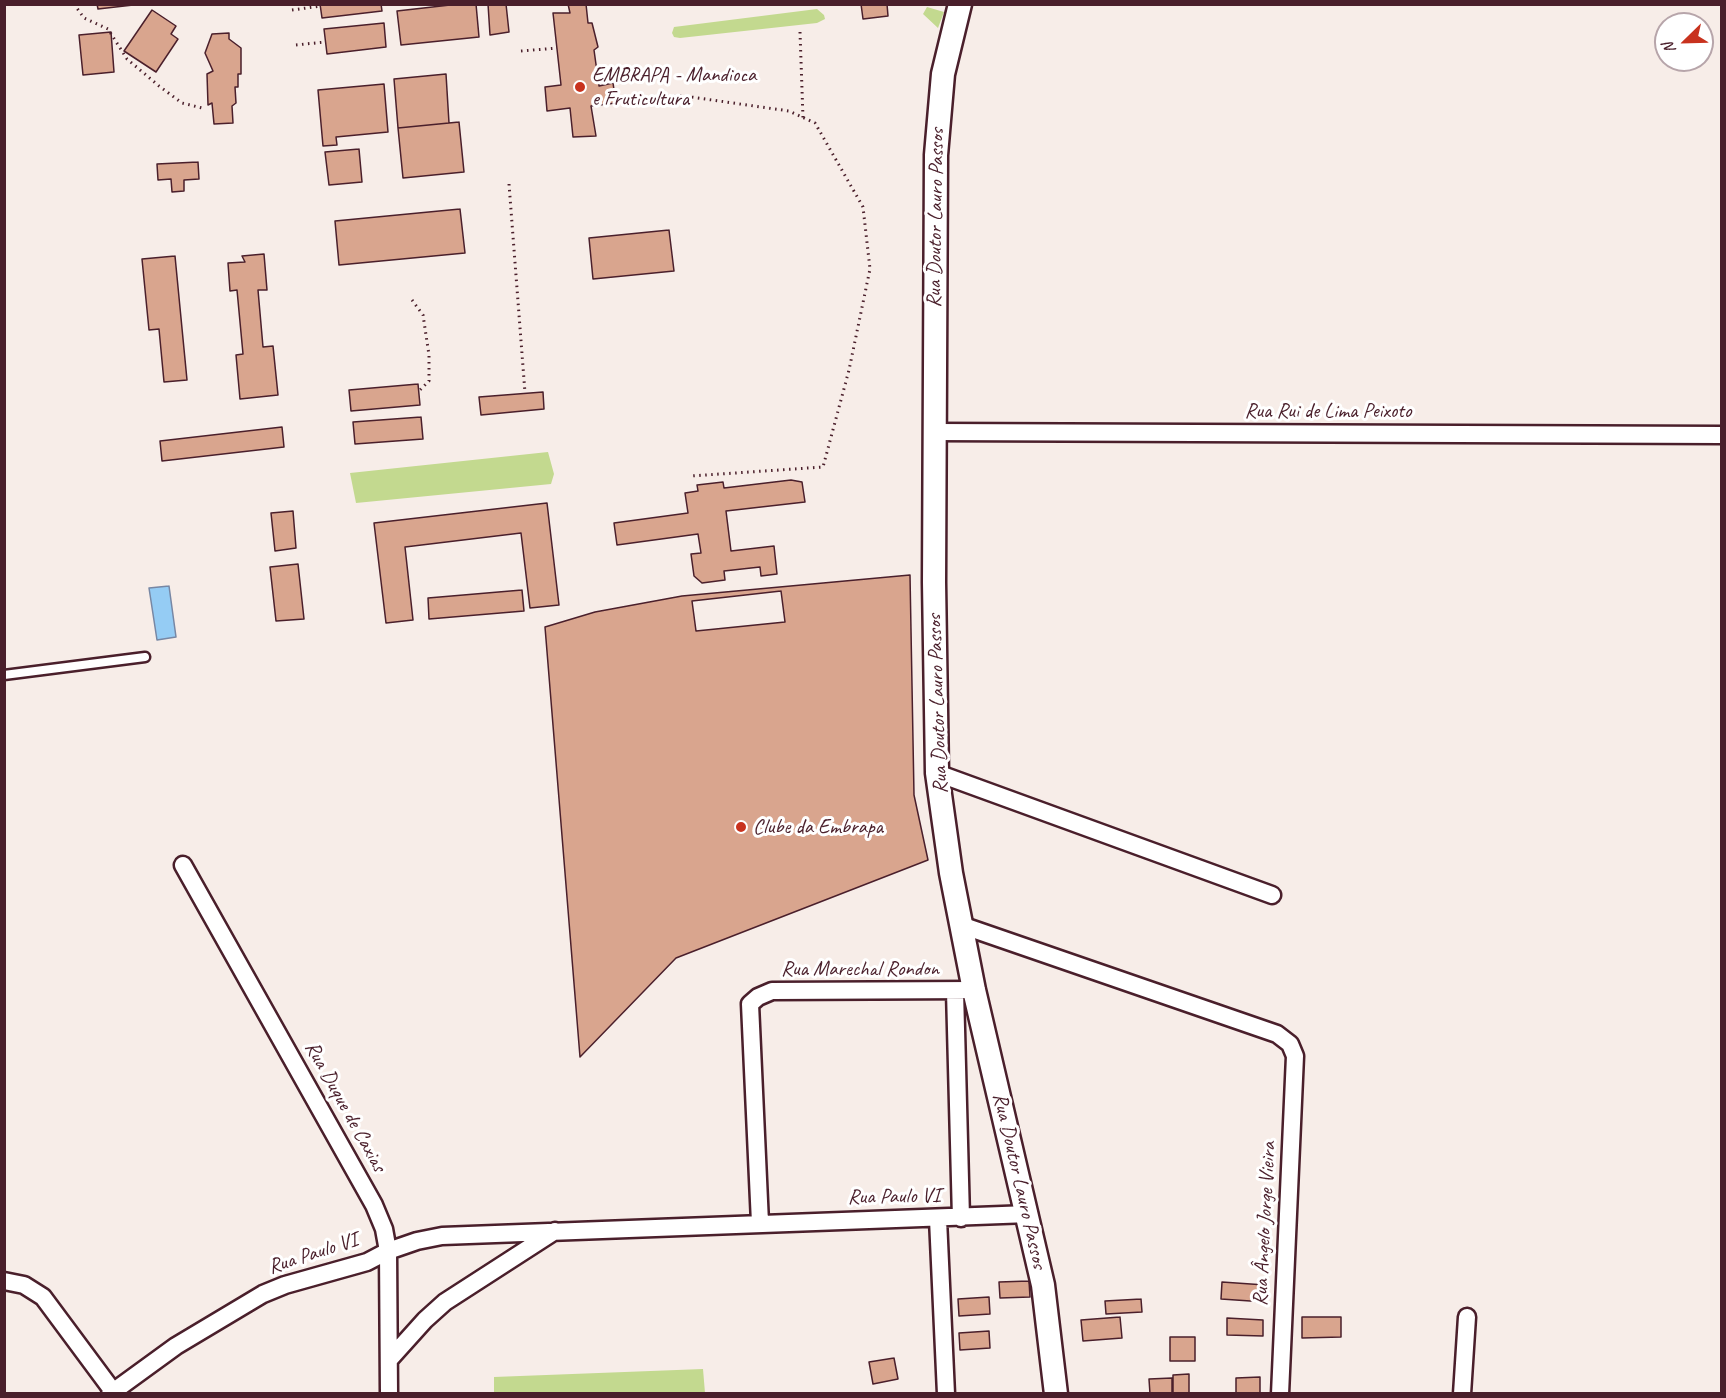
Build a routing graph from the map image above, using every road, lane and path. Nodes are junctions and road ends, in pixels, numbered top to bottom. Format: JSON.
{"nodes":[{"id":1,"x":74,"y":4,"type":"edge"},
{"id":2,"x":960,"y":4,"type":"edge"},
{"id":3,"x":321,"y":6,"type":"edge"},
{"id":4,"x":292,"y":10,"type":"dead end"},
{"id":5,"x":800,"y":32,"type":"dead end"},
{"id":6,"x":325,"y":42,"type":"dead end"},
{"id":7,"x":296,"y":45,"type":"dead end"},
{"id":8,"x":557,"y":48,"type":"dead end"},
{"id":9,"x":521,"y":51,"type":"dead end"},
{"id":10,"x":638,"y":97,"type":"dead end"},
{"id":11,"x":202,"y":108,"type":"dead end"},
{"id":12,"x":803,"y":118,"type":"junction"},
{"id":13,"x":509,"y":184,"type":"dead end"},
{"id":14,"x":412,"y":300,"type":"dead end"},
{"id":15,"x":419,"y":391,"type":"dead end"},
{"id":16,"x":525,"y":393,"type":"dead end"},
{"id":17,"x":934,"y":432,"type":"junction"},
{"id":18,"x":1722,"y":435,"type":"edge"},
{"id":19,"x":691,"y":476,"type":"dead end"},
{"id":20,"x":145,"y":657,"type":"dead end"},
{"id":21,"x":4,"y":675,"type":"edge"},
{"id":22,"x":937,"y":773,"type":"junction"},
{"id":23,"x":183,"y":865,"type":"dead end"},
{"id":24,"x":1272,"y":895,"type":"dead end"},
{"id":25,"x":961,"y":925,"type":"junction"},
{"id":26,"x":965,"y":991,"type":"junction"},
{"id":27,"x":1029,"y":1214,"type":"junction"},
{"id":28,"x":961,"y":1218,"type":"junction"},
{"id":29,"x":938,"y":1219,"type":"junction"},
{"id":30,"x":760,"y":1223,"type":"junction"},
{"id":31,"x":556,"y":1230,"type":"junction"},
{"id":32,"x":388,"y":1251,"type":"junction"},
{"id":33,"x":4,"y":1281,"type":"edge"},
{"id":34,"x":1467,"y":1317,"type":"dead end"},
{"id":35,"x":389,"y":1360,"type":"junction"},
{"id":36,"x":113,"y":1393,"type":"edge"},
{"id":37,"x":389,"y":1394,"type":"edge"},
{"id":38,"x":946,"y":1394,"type":"edge"},
{"id":39,"x":1056,"y":1394,"type":"edge"},
{"id":40,"x":1280,"y":1394,"type":"edge"},
{"id":41,"x":1462,"y":1394,"type":"edge"}],
"edges":[{"from":1,"to":11,"type":"path"},
{"from":2,"to":17,"type":"main road","name":"Rua Doutor Lauro Passos"},
{"from":3,"to":4,"type":"path"},
{"from":5,"to":12,"type":"path"},
{"from":6,"to":7,"type":"path"},
{"from":8,"to":9,"type":"path"},
{"from":10,"to":12,"type":"path"},
{"from":12,"to":19,"type":"path"},
{"from":13,"to":16,"type":"path"},
{"from":14,"to":15,"type":"path"},
{"from":17,"to":18,"type":"street","name":"Rua Rui de Lima Peixoto"},
{"from":17,"to":22,"type":"main road","name":"Rua Doutor Lauro Passos"},
{"from":20,"to":21,"type":"lane"},
{"from":22,"to":24,"type":"street"},
{"from":22,"to":25,"type":"main road","name":"Rua Doutor Lauro Passos"},
{"from":23,"to":32,"type":"street","name":"Rua Duque de Caxias"},
{"from":25,"to":26,"type":"main road","name":"Rua Doutor Lauro Passos"},
{"from":25,"to":40,"type":"street","name":"Rua Ângelo Jorge Vieira"},
{"from":26,"to":27,"type":"main road","name":"Rua Doutor Lauro Passos"},
{"from":26,"to":28,"type":"street"},
{"from":26,"to":30,"type":"street","name":"Rua Marechal Rondon"},
{"from":27,"to":28,"type":"street","name":"Rua Paulo VI"},
{"from":27,"to":39,"type":"main road","name":"Rua Doutor Lauro Passos"},
{"from":28,"to":29,"type":"street","name":"Rua Paulo VI"},
{"from":29,"to":30,"type":"street","name":"Rua Paulo VI"},
{"from":29,"to":38,"type":"street"},
{"from":30,"to":31,"type":"street","name":"Rua Paulo VI"},
{"from":31,"to":32,"type":"street","name":"Rua Paulo VI"},
{"from":31,"to":35,"type":"street"},
{"from":32,"to":35,"type":"street","name":"Rua Duque de Caxias"},
{"from":32,"to":36,"type":"street","name":"Rua Paulo VI"},
{"from":33,"to":36,"type":"street"},
{"from":34,"to":41,"type":"street"},
{"from":35,"to":37,"type":"street","name":"Rua Duque de Caxias"}]}
